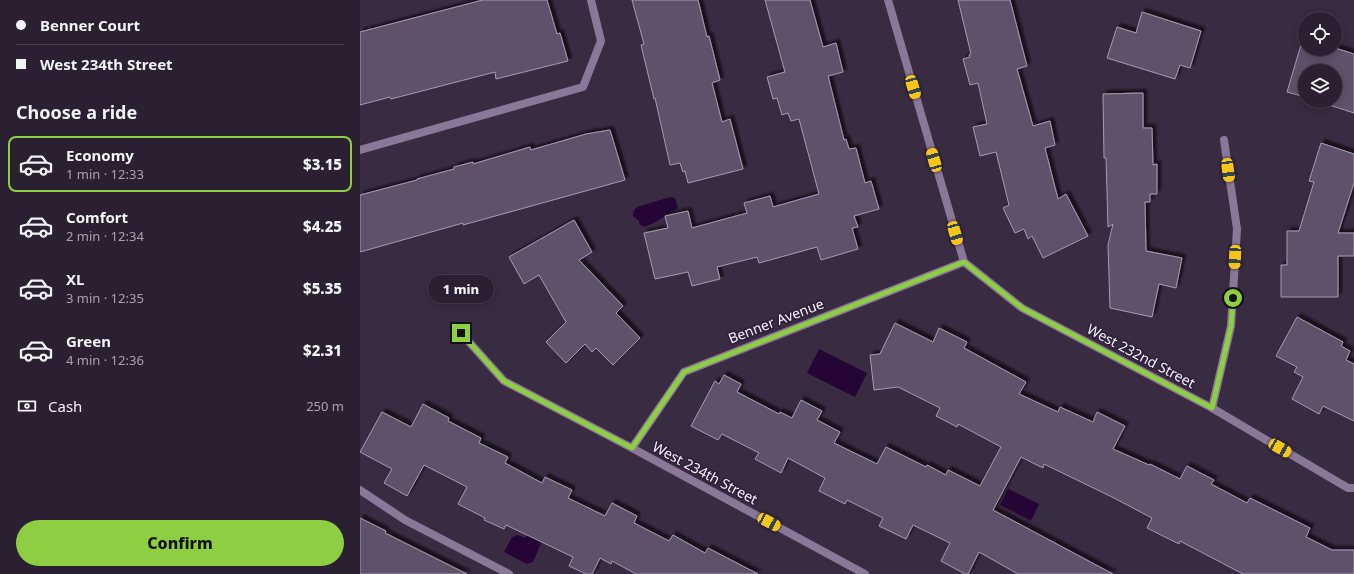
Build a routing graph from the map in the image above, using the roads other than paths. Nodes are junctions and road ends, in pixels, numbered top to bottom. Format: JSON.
{"nodes":[{"id":1,"x":591,"y":0,"type":"edge"},
{"id":2,"x":888,"y":0,"type":"edge"},
{"id":3,"x":1224,"y":140,"type":"dead end"},
{"id":4,"x":360,"y":150,"type":"edge"},
{"id":5,"x":964,"y":262,"type":"junction"},
{"id":6,"x":461,"y":333,"type":"dead end"},
{"id":7,"x":1212,"y":408,"type":"junction"},
{"id":8,"x":632,"y":448,"type":"junction"},
{"id":9,"x":1354,"y":488,"type":"edge"},
{"id":10,"x":360,"y":490,"type":"edge"},
{"id":11,"x":510,"y":574,"type":"edge"},
{"id":12,"x":865,"y":574,"type":"edge"}],
"edges":[{"from":1,"to":4,"type":"street"},
{"from":2,"to":5,"type":"street"},
{"from":3,"to":7,"type":"street"},
{"from":5,"to":7,"type":"street","name":"West 232nd Street"},
{"from":5,"to":8,"type":"street","name":"Benner Avenue"},
{"from":6,"to":8,"type":"street","name":"West 234th Street"},
{"from":7,"to":9,"type":"street","name":"West 232nd Street"},
{"from":8,"to":12,"type":"street","name":"West 234th Street"},
{"from":10,"to":11,"type":"street"}]}
